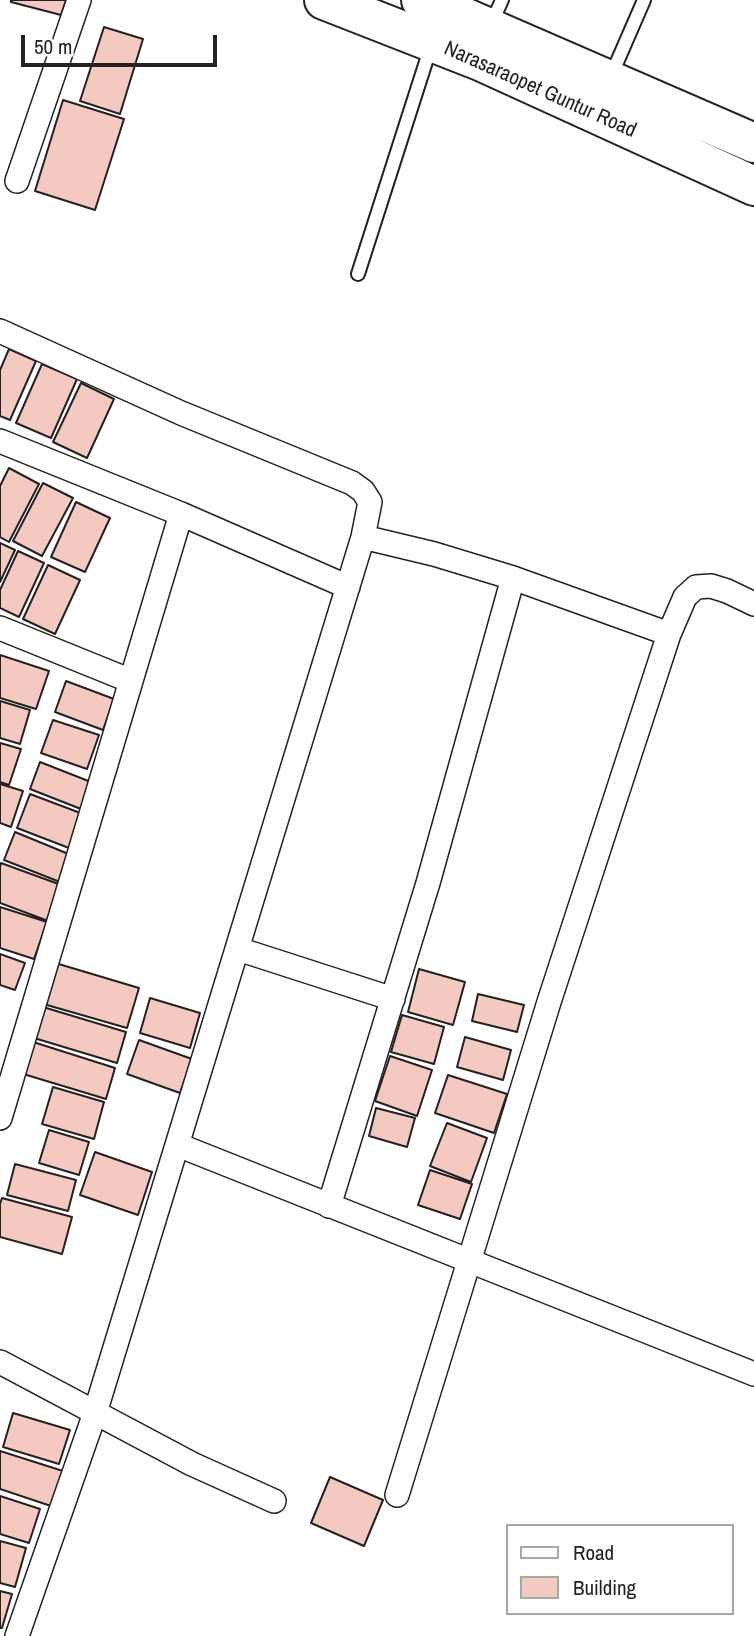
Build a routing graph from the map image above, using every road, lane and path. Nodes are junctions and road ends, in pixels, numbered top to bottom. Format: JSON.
{"nodes":[{"id":1,"x":79,"y":0,"type":"edge"},
{"id":2,"x":324,"y":0,"type":"edge"},
{"id":3,"x":421,"y":0,"type":"edge"},
{"id":4,"x":644,"y":0,"type":"edge"},
{"id":5,"x":496,"y":14,"type":"edge"},
{"id":6,"x":432,"y":43,"type":"junction"},
{"id":7,"x":610,"y":80,"type":"junction"},
{"id":8,"x":754,"y":143,"type":"edge"},
{"id":9,"x":17,"y":181,"type":"dead end"},
{"id":10,"x":754,"y":186,"type":"edge"},
{"id":11,"x":358,"y":274,"type":"dead end"},
{"id":12,"x":0,"y":331,"type":"edge"},
{"id":13,"x":0,"y":441,"type":"edge"},
{"id":14,"x":181,"y":514,"type":"junction"},
{"id":15,"x":363,"y":537,"type":"junction"},
{"id":16,"x":513,"y":578,"type":"junction"},
{"id":17,"x":348,"y":587,"type":"junction"},
{"id":18,"x":754,"y":604,"type":"edge"},
{"id":19,"x":0,"y":628,"type":"edge"},
{"id":20,"x":669,"y":634,"type":"junction"},
{"id":21,"x":131,"y":681,"type":"junction"},
{"id":22,"x":238,"y":949,"type":"junction"},
{"id":23,"x":393,"y":999,"type":"junction"},
{"id":24,"x":1,"y":1111,"type":"edge"},
{"id":25,"x":178,"y":1145,"type":"junction"},
{"id":26,"x":329,"y":1206,"type":"junction"},
{"id":27,"x":469,"y":1262,"type":"junction"},
{"id":28,"x":0,"y":1362,"type":"edge"},
{"id":29,"x":754,"y":1374,"type":"edge"},
{"id":30,"x":95,"y":1413,"type":"junction"},
{"id":31,"x":397,"y":1495,"type":"dead end"},
{"id":32,"x":274,"y":1502,"type":"dead end"},
{"id":33,"x":17,"y":1636,"type":"edge"}],
"edges":[{"from":1,"to":9,"type":"street"},
{"from":2,"to":6,"type":"highway","name":"Narasaraopet Guntur Road"},
{"from":3,"to":5,"type":"highway","name":"Narasaraopet Guntur Road"},
{"from":4,"to":7,"type":"lane"},
{"from":5,"to":7,"type":"highway","name":"Narasaraopet Guntur Road"},
{"from":6,"to":10,"type":"highway","name":"Narasaraopet Guntur Road"},
{"from":6,"to":11,"type":"lane"},
{"from":7,"to":8,"type":"highway","name":"Narasaraopet Guntur Road"},
{"from":12,"to":15,"type":"street"},
{"from":13,"to":14,"type":"street"},
{"from":14,"to":17,"type":"street"},
{"from":14,"to":21,"type":"street"},
{"from":15,"to":16,"type":"street"},
{"from":15,"to":17,"type":"street"},
{"from":16,"to":20,"type":"street"},
{"from":16,"to":23,"type":"street"},
{"from":17,"to":22,"type":"street"},
{"from":18,"to":20,"type":"street"},
{"from":19,"to":21,"type":"street"},
{"from":20,"to":27,"type":"street"},
{"from":21,"to":24,"type":"street"},
{"from":22,"to":23,"type":"street"},
{"from":22,"to":25,"type":"street"},
{"from":23,"to":26,"type":"street"},
{"from":25,"to":26,"type":"street"},
{"from":25,"to":30,"type":"street"},
{"from":26,"to":27,"type":"street"},
{"from":27,"to":29,"type":"street"},
{"from":27,"to":31,"type":"street"},
{"from":28,"to":30,"type":"street"},
{"from":30,"to":32,"type":"street"},
{"from":30,"to":33,"type":"street"}]}
